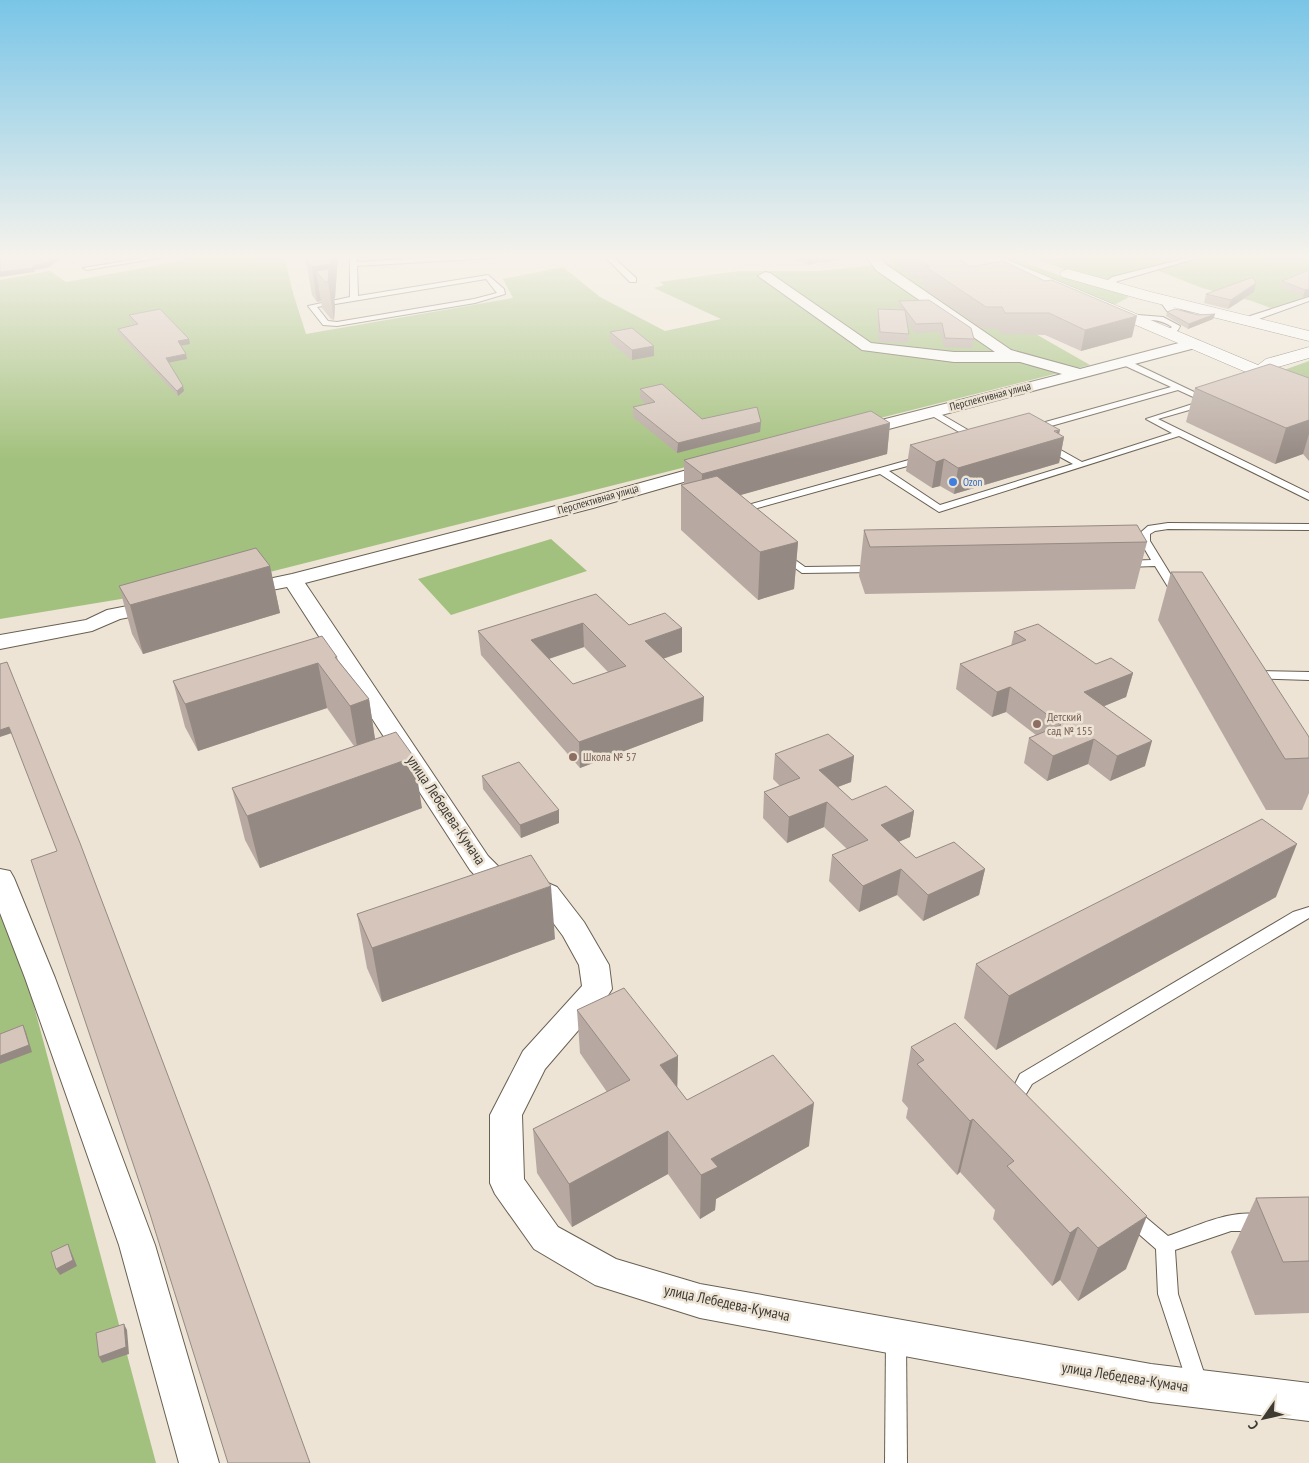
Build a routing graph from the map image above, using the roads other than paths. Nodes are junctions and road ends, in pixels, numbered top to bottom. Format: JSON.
{"nodes":[{"id":1,"x":833,"y":323,"type":"edge"},
{"id":2,"x":961,"y":323,"type":"edge"},
{"id":3,"x":1146,"y":323,"type":"edge"},
{"id":4,"x":1254,"y":323,"type":"edge"},
{"id":5,"x":1309,"y":336,"type":"edge"},
{"id":6,"x":1194,"y":344,"type":"junction"},
{"id":7,"x":1309,"y":352,"type":"edge"},
{"id":8,"x":1021,"y":357,"type":"junction"},
{"id":9,"x":1122,"y":361,"type":"junction"},
{"id":10,"x":1261,"y":372,"type":"junction"},
{"id":11,"x":1077,"y":373,"type":"junction"},
{"id":12,"x":1179,"y":388,"type":"junction"},
{"id":13,"x":1309,"y":393,"type":"edge"},
{"id":14,"x":932,"y":412,"type":"junction"},
{"id":15,"x":1180,"y":433,"type":"junction"},
{"id":16,"x":843,"y":436,"type":"edge"},
{"id":17,"x":974,"y":445,"type":"edge"},
{"id":18,"x":937,"y":455,"type":"edge"},
{"id":19,"x":733,"y":463,"type":"edge"},
{"id":20,"x":1081,"y":465,"type":"junction"},
{"id":21,"x":882,"y":470,"type":"junction"},
{"id":22,"x":1309,"y":497,"type":"edge"},
{"id":23,"x":738,"y":518,"type":"edge"},
{"id":24,"x":1309,"y":527,"type":"edge"},
{"id":25,"x":774,"y":547,"type":"edge"},
{"id":26,"x":1157,"y":563,"type":"junction"},
{"id":27,"x":1118,"y":564,"type":"edge"},
{"id":28,"x":891,"y":568,"type":"edge"},
{"id":29,"x":293,"y":580,"type":"junction"},
{"id":30,"x":227,"y":592,"type":"edge"},
{"id":31,"x":180,"y":602,"type":"edge"},
{"id":32,"x":1184,"y":603,"type":"edge"},
{"id":33,"x":0,"y":642,"type":"edge"},
{"id":34,"x":1242,"y":673,"type":"edge"},
{"id":35,"x":1309,"y":676,"type":"edge"},
{"id":36,"x":0,"y":878,"type":"edge"},
{"id":37,"x":1309,"y":912,"type":"edge"},
{"id":38,"x":1033,"y":1121,"type":"edge"},
{"id":39,"x":1116,"y":1204,"type":"edge"},
{"id":40,"x":1280,"y":1222,"type":"edge"},
{"id":41,"x":1165,"y":1245,"type":"junction"},
{"id":42,"x":896,"y":1336,"type":"junction"},
{"id":43,"x":1200,"y":1389,"type":"junction"},
{"id":44,"x":1309,"y":1402,"type":"edge"},
{"id":45,"x":199,"y":1463,"type":"edge"},
{"id":46,"x":896,"y":1463,"type":"edge"}],
"edges":[{"from":1,"to":8,"type":"street"},
{"from":2,"to":8,"type":"street"},
{"from":3,"to":6,"type":"main road"},
{"from":4,"to":5,"type":"main road"},
{"from":6,"to":9,"type":"street","name":"Перспективная улица"},
{"from":6,"to":10,"type":"main road"},
{"from":7,"to":10,"type":"main road"},
{"from":8,"to":11,"type":"street"},
{"from":9,"to":11,"type":"street","name":"Перспективная улица"},
{"from":9,"to":12,"type":"lane"},
{"from":10,"to":13,"type":"main road"},
{"from":11,"to":14,"type":"street","name":"Перспективная улица"},
{"from":12,"to":15,"type":"lane"},
{"from":12,"to":20,"type":"lane"},
{"from":14,"to":16,"type":"street","name":"Перспективная улица"},
{"from":14,"to":17,"type":"lane"},
{"from":15,"to":20,"type":"lane"},
{"from":15,"to":22,"type":"lane"},
{"from":18,"to":21,"type":"lane"},
{"from":19,"to":29,"type":"street","name":"Перспективная улица"},
{"from":20,"to":21,"type":"lane"},
{"from":21,"to":23,"type":"lane"},
{"from":24,"to":26,"type":"lane"},
{"from":25,"to":28,"type":"lane"},
{"from":26,"to":27,"type":"lane"},
{"from":26,"to":32,"type":"lane"},
{"from":29,"to":30,"type":"street","name":"Перспективная улица"},
{"from":29,"to":42,"type":"street","name":"улица Лебедева-Кумача"},
{"from":31,"to":33,"type":"street"},
{"from":34,"to":35,"type":"lane"},
{"from":36,"to":45,"type":"street"},
{"from":37,"to":38,"type":"lane"},
{"from":39,"to":41,"type":"lane"},
{"from":40,"to":41,"type":"lane"},
{"from":41,"to":43,"type":"lane"},
{"from":42,"to":43,"type":"street","name":"улица Лебедева-Кумача"},
{"from":42,"to":46,"type":"lane"},
{"from":43,"to":44,"type":"street","name":"улица Лебедева-Кумача"}]}
